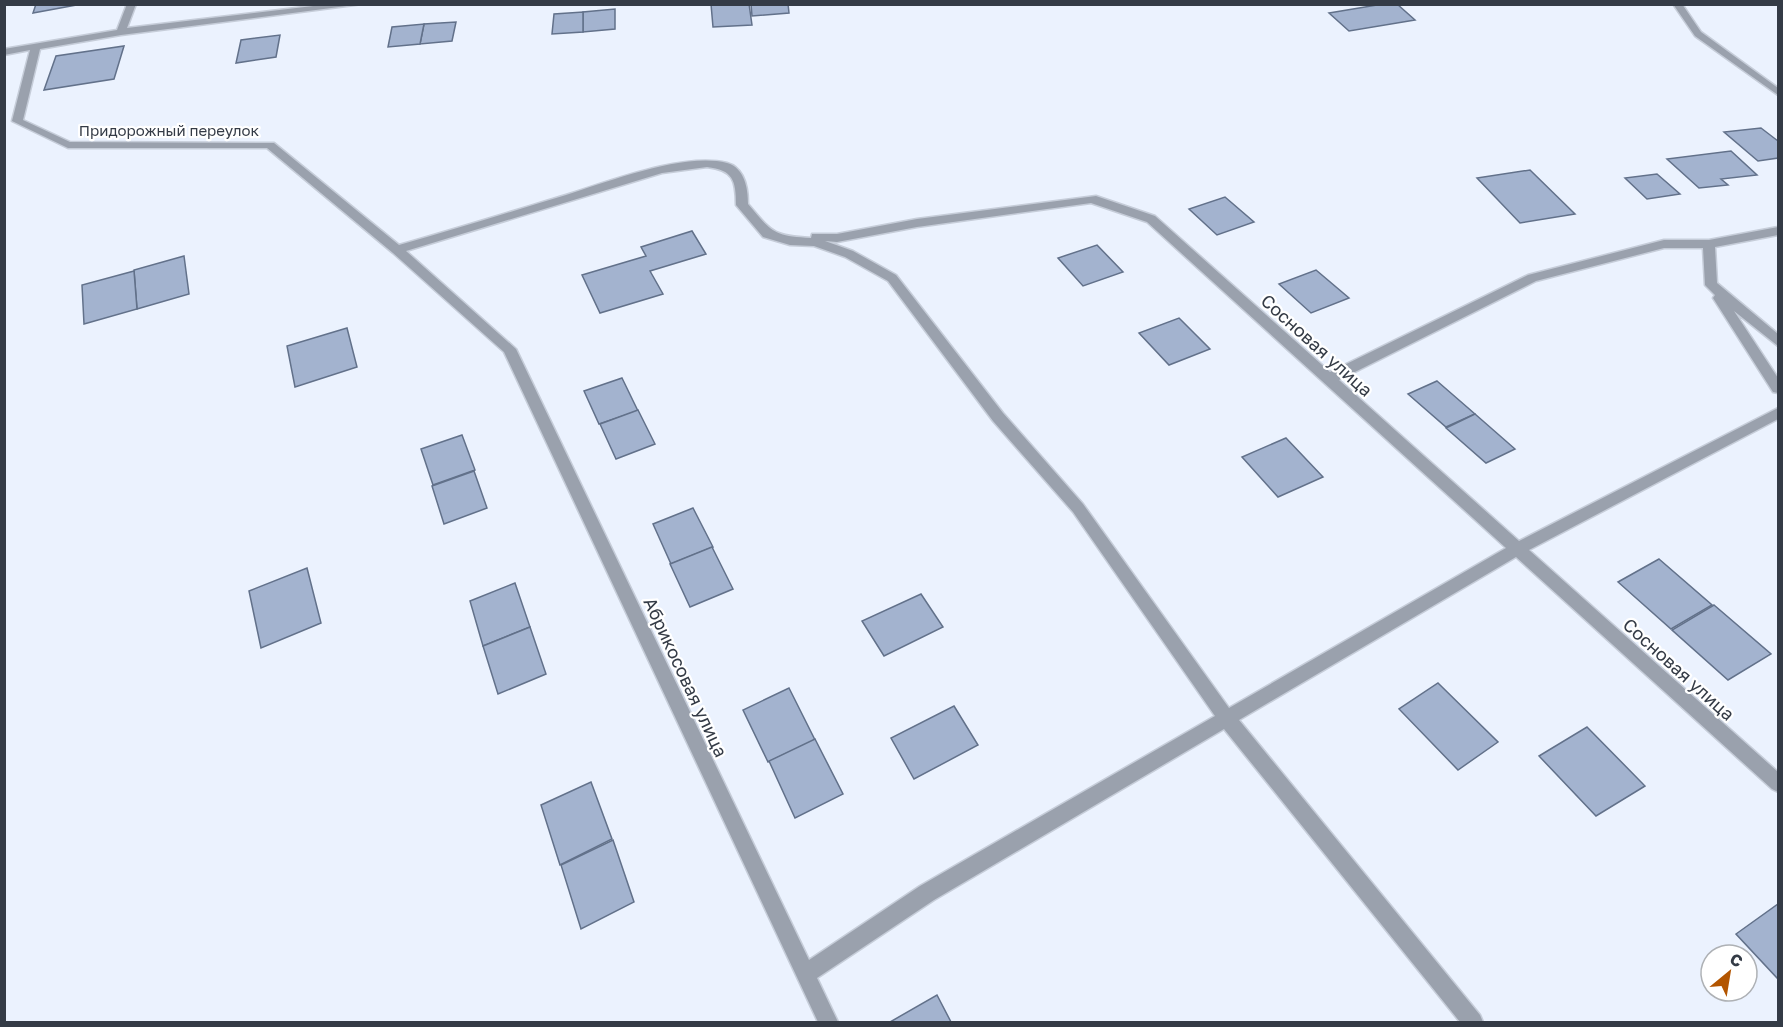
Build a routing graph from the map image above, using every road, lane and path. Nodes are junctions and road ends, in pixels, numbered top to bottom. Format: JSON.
{"nodes":[{"id":1,"x":132,"y":4,"type":"edge"},
{"id":2,"x":358,"y":4,"type":"edge"},
{"id":3,"x":1677,"y":4,"type":"edge"},
{"id":4,"x":121,"y":32,"type":"junction"},
{"id":5,"x":36,"y":47,"type":"junction"},
{"id":6,"x":4,"y":52,"type":"edge"},
{"id":7,"x":1779,"y":92,"type":"edge"},
{"id":8,"x":1779,"y":231,"type":"edge"},
{"id":9,"x":773,"y":236,"type":"junction"},
{"id":10,"x":1709,"y":244,"type":"junction"},
{"id":11,"x":397,"y":250,"type":"junction"},
{"id":12,"x":1711,"y":285,"type":"junction"},
{"id":13,"x":1779,"y":341,"type":"edge"},
{"id":14,"x":509,"y":349,"type":"joint"},
{"id":15,"x":1329,"y":379,"type":"junction"},
{"id":16,"x":1779,"y":388,"type":"edge"},
{"id":17,"x":1779,"y":413,"type":"edge"},
{"id":18,"x":1517,"y":549,"type":"junction"},
{"id":19,"x":1227,"y":719,"type":"junction"},
{"id":20,"x":1779,"y":783,"type":"edge"},
{"id":21,"x":805,"y":974,"type":"junction"},
{"id":22,"x":828,"y":1023,"type":"edge"},
{"id":23,"x":1473,"y":1023,"type":"edge"}],
"edges":[{"from":1,"to":4,"type":"street"},
{"from":2,"to":4,"type":"street"},
{"from":3,"to":7,"type":"street"},
{"from":4,"to":5,"type":"street"},
{"from":5,"to":6,"type":"street"},
{"from":5,"to":11,"type":"street","name":"Придорожный переулок"},
{"from":8,"to":10,"type":"street"},
{"from":9,"to":11,"type":"street"},
{"from":9,"to":15,"type":"street","name":"Сосновая улица"},
{"from":9,"to":19,"type":"street"},
{"from":10,"to":12,"type":"street"},
{"from":10,"to":15,"type":"street"},
{"from":11,"to":14,"type":"street","name":"Придорожный переулок"},
{"from":12,"to":13,"type":"street"},
{"from":12,"to":16,"type":"street"},
{"from":14,"to":21,"type":"street","name":"Абрикосовая улица"},
{"from":15,"to":18,"type":"street","name":"Сосновая улица"},
{"from":17,"to":18,"type":"street"},
{"from":18,"to":19,"type":"street"},
{"from":18,"to":20,"type":"street","name":"Сосновая улица"},
{"from":19,"to":21,"type":"street"},
{"from":19,"to":23,"type":"street"},
{"from":21,"to":22,"type":"street","name":"Абрикосовая улица"}]}
